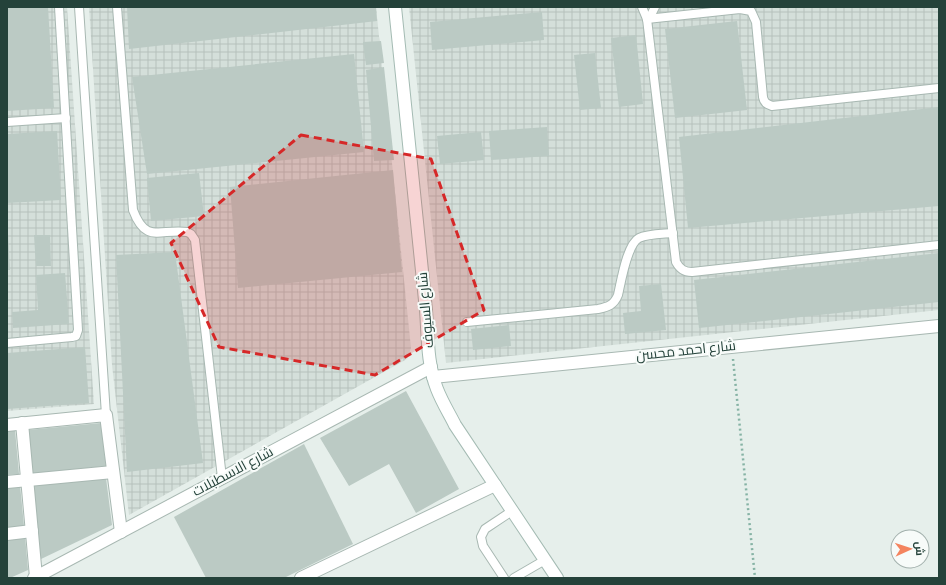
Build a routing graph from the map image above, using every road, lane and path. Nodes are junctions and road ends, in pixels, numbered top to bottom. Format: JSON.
{"nodes":[{"id":1,"x":59,"y":7,"type":"edge"},
{"id":2,"x":79,"y":7,"type":"edge"},
{"id":3,"x":117,"y":7,"type":"edge"},
{"id":4,"x":395,"y":7,"type":"edge"},
{"id":5,"x":642,"y":7,"type":"edge"},
{"id":6,"x":655,"y":7,"type":"edge"},
{"id":7,"x":647,"y":19,"type":"junction"},
{"id":8,"x":939,"y":88,"type":"edge"},
{"id":9,"x":66,"y":118,"type":"junction"},
{"id":10,"x":7,"y":122,"type":"edge"},
{"id":11,"x":672,"y":233,"type":"junction"},
{"id":12,"x":939,"y":245,"type":"edge"},
{"id":13,"x":467,"y":322,"type":"dead end"},
{"id":14,"x":939,"y":326,"type":"edge"},
{"id":15,"x":7,"y":343,"type":"edge"},
{"id":16,"x":732,"y":347,"type":"junction"},
{"id":17,"x":432,"y":372,"type":"junction"},
{"id":18,"x":106,"y":415,"type":"junction"},
{"id":19,"x":22,"y":423,"type":"junction"},
{"id":20,"x":7,"y":425,"type":"edge"},
{"id":21,"x":113,"y":472,"type":"junction"},
{"id":22,"x":222,"y":478,"type":"junction"},
{"id":23,"x":28,"y":480,"type":"junction"},
{"id":24,"x":7,"y":482,"type":"edge"},
{"id":25,"x":495,"y":485,"type":"junction"},
{"id":26,"x":512,"y":511,"type":"junction"},
{"id":27,"x":32,"y":531,"type":"junction"},
{"id":28,"x":121,"y":532,"type":"junction"},
{"id":29,"x":7,"y":534,"type":"edge"},
{"id":30,"x":544,"y":560,"type":"junction"},
{"id":31,"x":54,"y":573,"type":"edge"},
{"id":32,"x":35,"y":577,"type":"edge"},
{"id":33,"x":301,"y":578,"type":"edge"},
{"id":34,"x":504,"y":578,"type":"edge"},
{"id":35,"x":514,"y":578,"type":"edge"},
{"id":36,"x":557,"y":578,"type":"edge"},
{"id":37,"x":755,"y":578,"type":"edge"}],
"edges":[{"from":1,"to":9,"type":"lane"},
{"from":2,"to":18,"type":"lane"},
{"from":3,"to":22,"type":"lane"},
{"from":4,"to":17,"type":"street","name":"شارع السيوف"},
{"from":5,"to":7,"type":"lane"},
{"from":6,"to":7,"type":"lane"},
{"from":7,"to":8,"type":"lane"},
{"from":7,"to":11,"type":"lane"},
{"from":9,"to":10,"type":"lane"},
{"from":9,"to":15,"type":"lane"},
{"from":11,"to":12,"type":"lane"},
{"from":11,"to":13,"type":"lane"},
{"from":14,"to":16,"type":"street","name":"شارع احمد محسن"},
{"from":16,"to":17,"type":"street","name":"شارع احمد محسن"},
{"from":16,"to":37,"type":"path"},
{"from":17,"to":22,"type":"street","name":"شارع الاسطبلات"},
{"from":17,"to":25,"type":"street","name":"شارع السيوف"},
{"from":18,"to":19,"type":"street"},
{"from":18,"to":21,"type":"street"},
{"from":19,"to":20,"type":"street"},
{"from":19,"to":23,"type":"street"},
{"from":21,"to":23,"type":"street"},
{"from":21,"to":28,"type":"street"},
{"from":22,"to":28,"type":"street","name":"شارع الاسطبلات"},
{"from":23,"to":24,"type":"street"},
{"from":23,"to":27,"type":"street"},
{"from":25,"to":26,"type":"street","name":"شارع السيوف"},
{"from":25,"to":33,"type":"street"},
{"from":26,"to":30,"type":"street","name":"شارع السيوف"},
{"from":26,"to":34,"type":"lane"},
{"from":27,"to":29,"type":"street"},
{"from":27,"to":32,"type":"street"},
{"from":28,"to":31,"type":"street","name":"شارع الاسطبلات"},
{"from":30,"to":35,"type":"lane"},
{"from":30,"to":36,"type":"street","name":"شارع السيوف"},
{"from":31,"to":32,"type":"street","name":"شارع الاسطبلات"}]}
